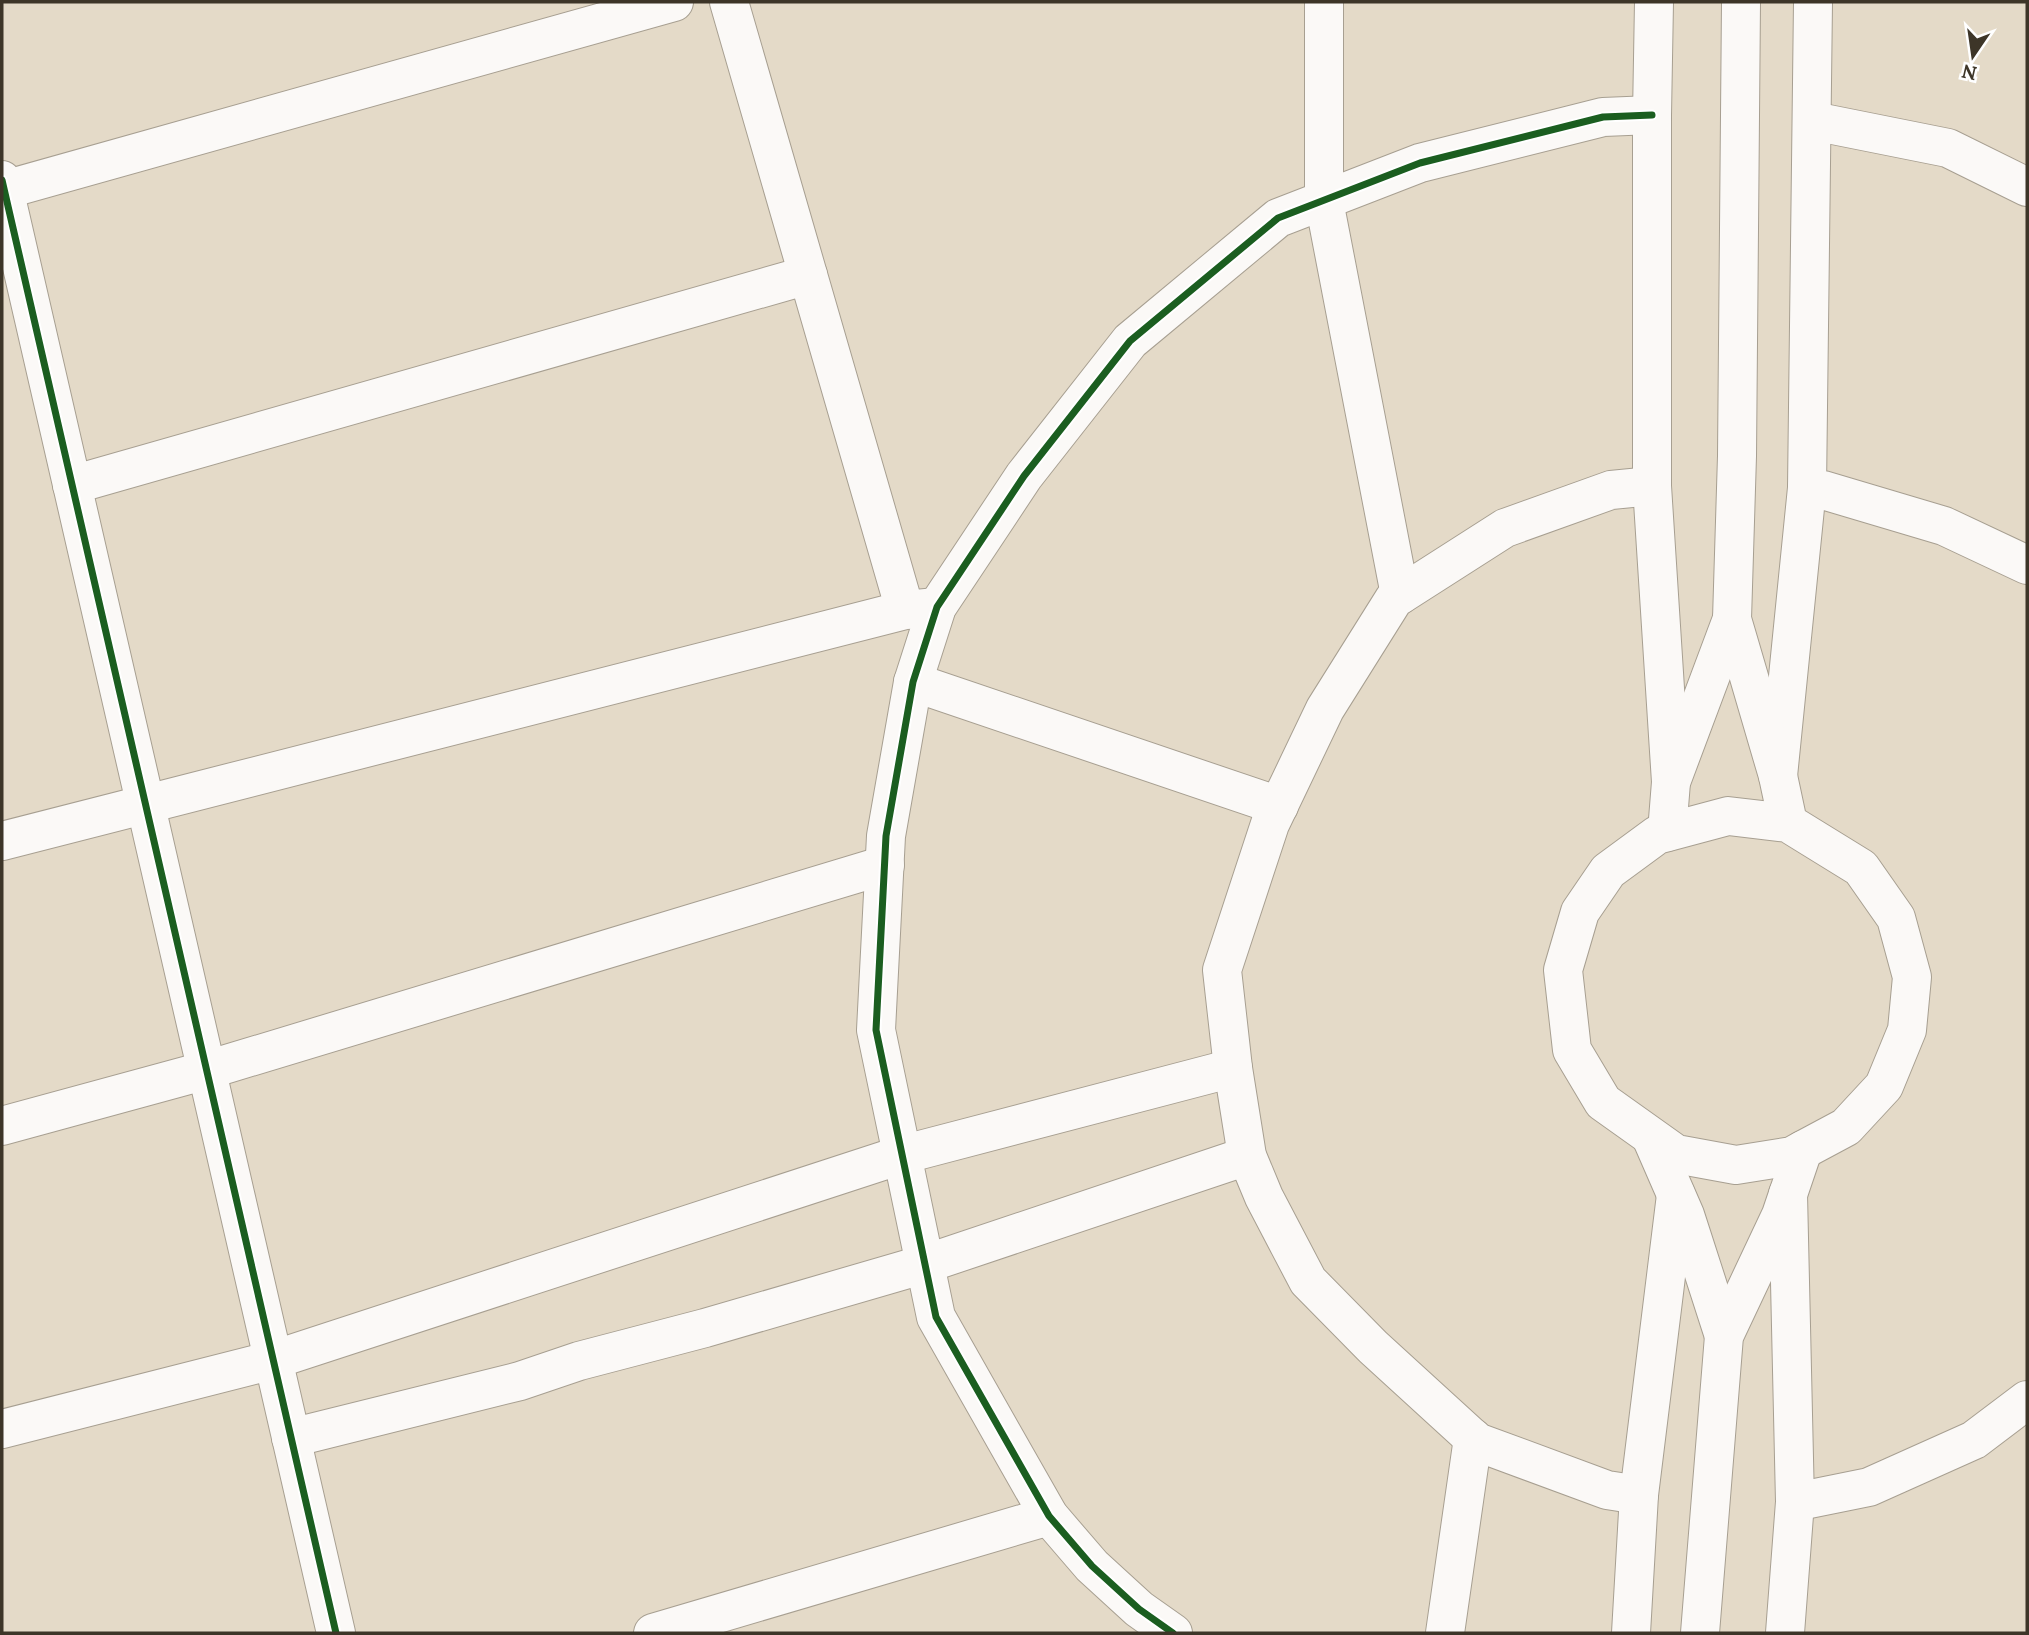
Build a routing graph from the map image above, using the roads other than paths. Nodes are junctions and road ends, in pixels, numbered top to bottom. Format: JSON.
{"nodes":[{"id":1,"x":674,"y":2,"type":"edge"},
{"id":2,"x":729,"y":2,"type":"edge"},
{"id":3,"x":1324,"y":2,"type":"edge"},
{"id":4,"x":1654,"y":2,"type":"edge"},
{"id":5,"x":1741,"y":2,"type":"edge"},
{"id":6,"x":1813,"y":2,"type":"edge"},
{"id":7,"x":1652,"y":115,"type":"junction"},
{"id":8,"x":1812,"y":121,"type":"junction"},
{"id":9,"x":3,"y":185,"type":"edge"},
{"id":10,"x":2027,"y":187,"type":"edge"},
{"id":11,"x":1324,"y":201,"type":"junction"},
{"id":12,"x":807,"y":275,"type":"junction"},
{"id":13,"x":72,"y":485,"type":"junction"},
{"id":14,"x":1652,"y":486,"type":"junction"},
{"id":15,"x":1807,"y":488,"type":"junction"},
{"id":16,"x":2027,"y":565,"type":"edge"},
{"id":17,"x":1400,"y":595,"type":"junction"},
{"id":18,"x":921,"y":609,"type":"junction"},
{"id":19,"x":1732,"y":619,"type":"junction"},
{"id":20,"x":913,"y":682,"type":"junction"},
{"id":21,"x":1778,"y":776,"type":"junction"},
{"id":22,"x":1671,"y":782,"type":"junction"},
{"id":23,"x":146,"y":804,"type":"junction"},
{"id":24,"x":1279,"y":806,"type":"junction"},
{"id":25,"x":1788,"y":823,"type":"junction"},
{"id":26,"x":1667,"y":832,"type":"junction"},
{"id":27,"x":2,"y":841,"type":"edge"},
{"id":28,"x":885,"y":865,"type":"junction"},
{"id":29,"x":1233,"y":1068,"type":"junction"},
{"id":30,"x":207,"y":1070,"type":"junction"},
{"id":31,"x":2,"y":1126,"type":"edge"},
{"id":32,"x":1651,"y":1137,"type":"junction"},
{"id":33,"x":1803,"y":1150,"type":"junction"},
{"id":34,"x":901,"y":1155,"type":"junction"},
{"id":35,"x":1247,"y":1156,"type":"junction"},
{"id":36,"x":1788,"y":1194,"type":"junction"},
{"id":37,"x":1676,"y":1195,"type":"junction"},
{"id":38,"x":925,"y":1264,"type":"junction"},
{"id":39,"x":1724,"y":1336,"type":"junction"},
{"id":40,"x":273,"y":1360,"type":"junction"},
{"id":41,"x":2027,"y":1400,"type":"edge"},
{"id":42,"x":2,"y":1429,"type":"edge"},
{"id":43,"x":291,"y":1438,"type":"junction"},
{"id":44,"x":1473,"y":1438,"type":"junction"},
{"id":45,"x":1639,"y":1495,"type":"junction"},
{"id":46,"x":1795,"y":1502,"type":"junction"},
{"id":47,"x":1049,"y":1516,"type":"junction"},
{"id":48,"x":336,"y":1633,"type":"edge"},
{"id":49,"x":653,"y":1633,"type":"edge"},
{"id":50,"x":1173,"y":1633,"type":"edge"},
{"id":51,"x":1445,"y":1633,"type":"edge"},
{"id":52,"x":1632,"y":1633,"type":"edge"},
{"id":53,"x":1700,"y":1633,"type":"edge"},
{"id":54,"x":1785,"y":1633,"type":"edge"}],
"edges":[{"from":1,"to":9,"type":"street"},
{"from":2,"to":12,"type":"street"},
{"from":3,"to":11,"type":"street"},
{"from":4,"to":7,"type":"street"},
{"from":5,"to":19,"type":"street"},
{"from":6,"to":8,"type":"street"},
{"from":7,"to":11,"type":"street"},
{"from":7,"to":14,"type":"street"},
{"from":8,"to":10,"type":"street"},
{"from":8,"to":15,"type":"street"},
{"from":9,"to":13,"type":"street"},
{"from":11,"to":17,"type":"street"},
{"from":11,"to":18,"type":"street"},
{"from":12,"to":13,"type":"street"},
{"from":12,"to":18,"type":"street"},
{"from":13,"to":23,"type":"street"},
{"from":14,"to":17,"type":"street"},
{"from":14,"to":22,"type":"street"},
{"from":15,"to":16,"type":"street"},
{"from":15,"to":21,"type":"street"},
{"from":17,"to":24,"type":"street"},
{"from":18,"to":20,"type":"street"},
{"from":18,"to":23,"type":"street"},
{"from":19,"to":21,"type":"street"},
{"from":19,"to":22,"type":"street"},
{"from":20,"to":24,"type":"street"},
{"from":20,"to":28,"type":"street"},
{"from":21,"to":25,"type":"street"},
{"from":22,"to":26,"type":"street"},
{"from":23,"to":27,"type":"street"},
{"from":23,"to":30,"type":"street"},
{"from":24,"to":29,"type":"street"},
{"from":25,"to":26,"type":"street"},
{"from":25,"to":33,"type":"street"},
{"from":26,"to":32,"type":"street"},
{"from":28,"to":30,"type":"street"},
{"from":28,"to":34,"type":"street"},
{"from":29,"to":34,"type":"street"},
{"from":29,"to":35,"type":"street"},
{"from":30,"to":31,"type":"street"},
{"from":30,"to":40,"type":"street"},
{"from":32,"to":33,"type":"street"},
{"from":32,"to":37,"type":"street"},
{"from":33,"to":36,"type":"street"},
{"from":34,"to":38,"type":"street"},
{"from":34,"to":40,"type":"street"},
{"from":35,"to":38,"type":"street"},
{"from":35,"to":44,"type":"street"},
{"from":36,"to":39,"type":"street"},
{"from":36,"to":46,"type":"street"},
{"from":37,"to":39,"type":"street"},
{"from":37,"to":45,"type":"street"},
{"from":38,"to":43,"type":"street"},
{"from":38,"to":47,"type":"street"},
{"from":39,"to":53,"type":"street"},
{"from":40,"to":42,"type":"street"},
{"from":40,"to":43,"type":"street"},
{"from":41,"to":46,"type":"street"},
{"from":43,"to":48,"type":"street"},
{"from":44,"to":45,"type":"street"},
{"from":44,"to":51,"type":"street"},
{"from":45,"to":52,"type":"street"},
{"from":46,"to":54,"type":"street"},
{"from":47,"to":49,"type":"street"},
{"from":47,"to":50,"type":"street"}]}
